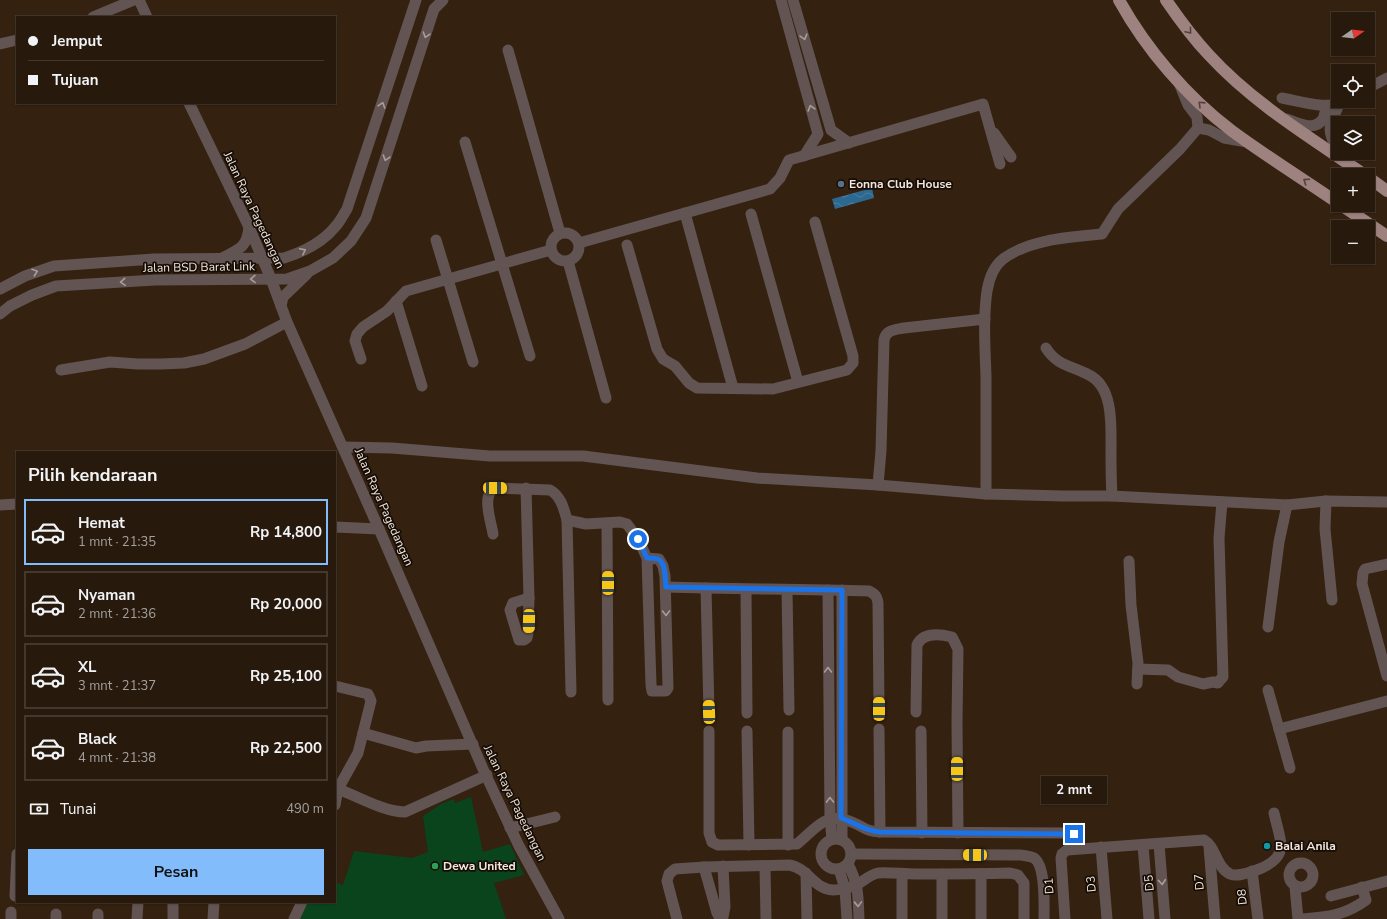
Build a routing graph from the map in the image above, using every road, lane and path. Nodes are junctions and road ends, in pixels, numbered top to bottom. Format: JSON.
{"nodes":[{"id":1,"x":134,"y":0,"type":"edge"},
{"id":2,"x":139,"y":0,"type":"edge"},
{"id":3,"x":416,"y":0,"type":"edge"},
{"id":4,"x":443,"y":0,"type":"edge"},
{"id":5,"x":781,"y":0,"type":"edge"},
{"id":6,"x":793,"y":0,"type":"edge"},
{"id":7,"x":1119,"y":0,"type":"edge"},
{"id":8,"x":1125,"y":0,"type":"edge"},
{"id":9,"x":1166,"y":0,"type":"edge"},
{"id":10,"x":1126,"y":13,"type":"junction"},
{"id":11,"x":95,"y":16,"type":"edge"},
{"id":12,"x":147,"y":16,"type":"edge"},
{"id":13,"x":16,"y":40,"type":"edge"},
{"id":14,"x":0,"y":44,"type":"edge"},
{"id":15,"x":508,"y":50,"type":"dead end"},
{"id":16,"x":1387,"y":78,"type":"edge"},
{"id":17,"x":1178,"y":81,"type":"junction"},
{"id":18,"x":1375,"y":84,"type":"edge"},
{"id":19,"x":1282,"y":98,"type":"dead end"},
{"id":20,"x":189,"y":104,"type":"edge"},
{"id":21,"x":1331,"y":105,"type":"edge"},
{"id":22,"x":1327,"y":106,"type":"junction"},
{"id":23,"x":1282,"y":118,"type":"junction"},
{"id":24,"x":1331,"y":122,"type":"edge"},
{"id":25,"x":990,"y":127,"type":"junction"},
{"id":26,"x":1198,"y":128,"type":"junction"},
{"id":27,"x":831,"y":130,"type":"junction"},
{"id":28,"x":818,"y":134,"type":"junction"},
{"id":29,"x":1331,"y":136,"type":"edge"},
{"id":30,"x":465,"y":142,"type":"dead end"},
{"id":31,"x":1249,"y":142,"type":"junction"},
{"id":32,"x":849,"y":143,"type":"junction"},
{"id":33,"x":804,"y":156,"type":"junction"},
{"id":34,"x":1011,"y":157,"type":"dead end"},
{"id":35,"x":1345,"y":160,"type":"edge"},
{"id":36,"x":1000,"y":164,"type":"dead end"},
{"id":37,"x":1348,"y":164,"type":"junction"},
{"id":38,"x":1354,"y":168,"type":"edge"},
{"id":39,"x":1375,"y":182,"type":"edge"},
{"id":40,"x":1387,"y":191,"type":"edge"},
{"id":41,"x":1331,"y":198,"type":"edge"},
{"id":42,"x":1351,"y":212,"type":"edge"},
{"id":43,"x":685,"y":213,"type":"junction"},
{"id":44,"x":751,"y":214,"type":"dead end"},
{"id":45,"x":815,"y":222,"type":"dead end"},
{"id":46,"x":249,"y":227,"type":"junction"},
{"id":47,"x":560,"y":233,"type":"junction"},
{"id":48,"x":1387,"y":236,"type":"edge"},
{"id":49,"x":436,"y":240,"type":"dead end"},
{"id":50,"x":579,"y":242,"type":"junction"},
{"id":51,"x":627,"y":246,"type":"dead end"},
{"id":52,"x":551,"y":250,"type":"junction"},
{"id":53,"x":263,"y":258,"type":"junction"},
{"id":54,"x":219,"y":259,"type":"junction"},
{"id":55,"x":568,"y":261,"type":"junction"},
{"id":56,"x":502,"y":264,"type":"junction"},
{"id":57,"x":310,"y":271,"type":"junction"},
{"id":58,"x":271,"y":279,"type":"junction"},
{"id":59,"x":448,"y":279,"type":"junction"},
{"id":60,"x":0,"y":288,"type":"edge"},
{"id":61,"x":396,"y":301,"type":"junction"},
{"id":62,"x":281,"y":306,"type":"junction"},
{"id":63,"x":0,"y":314,"type":"edge"},
{"id":64,"x":985,"y":320,"type":"junction"},
{"id":65,"x":287,"y":322,"type":"junction"},
{"id":66,"x":1046,"y":348,"type":"dead end"},
{"id":67,"x":530,"y":356,"type":"dead end"},
{"id":68,"x":361,"y":359,"type":"dead end"},
{"id":69,"x":473,"y":362,"type":"dead end"},
{"id":70,"x":61,"y":370,"type":"dead end"},
{"id":71,"x":798,"y":382,"type":"junction"},
{"id":72,"x":422,"y":386,"type":"dead end"},
{"id":73,"x":733,"y":388,"type":"junction"},
{"id":74,"x":606,"y":398,"type":"dead end"},
{"id":75,"x":343,"y":447,"type":"junction"},
{"id":76,"x":878,"y":485,"type":"junction"},
{"id":77,"x":526,"y":488,"type":"junction"},
{"id":78,"x":986,"y":494,"type":"junction"},
{"id":79,"x":1112,"y":496,"type":"junction"},
{"id":80,"x":1326,"y":501,"type":"junction"},
{"id":81,"x":1222,"y":502,"type":"junction"},
{"id":82,"x":1387,"y":502,"type":"edge"},
{"id":83,"x":16,"y":504,"type":"edge"},
{"id":84,"x":0,"y":505,"type":"edge"},
{"id":85,"x":1287,"y":505,"type":"junction"},
{"id":86,"x":567,"y":520,"type":"junction"},
{"id":87,"x":607,"y":524,"type":"junction"},
{"id":88,"x":336,"y":527,"type":"edge"},
{"id":89,"x":380,"y":529,"type":"junction"},
{"id":90,"x":493,"y":534,"type":"dead end"},
{"id":91,"x":647,"y":558,"type":"junction"},
{"id":92,"x":1129,"y":561,"type":"dead end"},
{"id":93,"x":1387,"y":564,"type":"edge"},
{"id":94,"x":666,"y":587,"type":"junction"},
{"id":95,"x":706,"y":588,"type":"junction"},
{"id":96,"x":746,"y":590,"type":"junction"},
{"id":97,"x":787,"y":590,"type":"junction"},
{"id":98,"x":828,"y":590,"type":"junction"},
{"id":99,"x":842,"y":590,"type":"junction"},
{"id":100,"x":529,"y":598,"type":"dead end"},
{"id":101,"x":1332,"y":600,"type":"dead end"},
{"id":102,"x":1268,"y":627,"type":"dead end"},
{"id":103,"x":1138,"y":669,"type":"junction"},
{"id":104,"x":1387,"y":676,"type":"edge"},
{"id":105,"x":1137,"y":684,"type":"dead end"},
{"id":106,"x":336,"y":686,"type":"edge"},
{"id":107,"x":1268,"y":690,"type":"dead end"},
{"id":108,"x":571,"y":692,"type":"dead end"},
{"id":109,"x":608,"y":700,"type":"dead end"},
{"id":110,"x":1387,"y":700,"type":"edge"},
{"id":111,"x":879,"y":709,"type":"dead end"},
{"id":112,"x":789,"y":710,"type":"dead end"},
{"id":113,"x":709,"y":712,"type":"dead end"},
{"id":114,"x":916,"y":712,"type":"dead end"},
{"id":115,"x":747,"y":713,"type":"dead end"},
{"id":116,"x":879,"y":729,"type":"dead end"},
{"id":117,"x":1279,"y":729,"type":"junction"},
{"id":118,"x":708,"y":731,"type":"dead end"},
{"id":119,"x":747,"y":731,"type":"dead end"},
{"id":120,"x":921,"y":731,"type":"dead end"},
{"id":121,"x":788,"y":732,"type":"dead end"},
{"id":122,"x":363,"y":733,"type":"junction"},
{"id":123,"x":473,"y":744,"type":"junction"},
{"id":124,"x":1290,"y":768,"type":"dead end"},
{"id":125,"x":487,"y":775,"type":"junction"},
{"id":126,"x":337,"y":789,"type":"edge"},
{"id":127,"x":1274,"y":813,"type":"dead end"},
{"id":128,"x":555,"y":817,"type":"dead end"},
{"id":129,"x":835,"y":818,"type":"junction"},
{"id":130,"x":510,"y":828,"type":"junction"},
{"id":131,"x":880,"y":832,"type":"junction"},
{"id":132,"x":922,"y":833,"type":"junction"},
{"id":133,"x":958,"y":833,"type":"junction"},
{"id":134,"x":1074,"y":834,"type":"dead end"},
{"id":135,"x":837,"y":839,"type":"junction"},
{"id":136,"x":1208,"y":843,"type":"junction"},
{"id":137,"x":1159,"y":844,"type":"junction"},
{"id":138,"x":749,"y":845,"type":"junction"},
{"id":139,"x":788,"y":845,"type":"junction"},
{"id":140,"x":1143,"y":845,"type":"junction"},
{"id":141,"x":1101,"y":848,"type":"junction"},
{"id":142,"x":846,"y":862,"type":"junction"},
{"id":143,"x":723,"y":866,"type":"junction"},
{"id":144,"x":765,"y":866,"type":"junction"},
{"id":145,"x":704,"y":867,"type":"junction"},
{"id":146,"x":1252,"y":871,"type":"junction"},
{"id":147,"x":806,"y":873,"type":"junction"},
{"id":148,"x":902,"y":874,"type":"junction"},
{"id":149,"x":942,"y":874,"type":"junction"},
{"id":150,"x":980,"y":874,"type":"junction"},
{"id":151,"x":16,"y":875,"type":"edge"},
{"id":152,"x":1387,"y":881,"type":"edge"},
{"id":153,"x":857,"y":884,"type":"junction"},
{"id":154,"x":1295,"y":887,"type":"dead end"},
{"id":155,"x":1362,"y":887,"type":"junction"},
{"id":156,"x":846,"y":889,"type":"junction"},
{"id":157,"x":15,"y":896,"type":"dead end"},
{"id":158,"x":1331,"y":896,"type":"dead end"},
{"id":159,"x":138,"y":903,"type":"edge"},
{"id":160,"x":174,"y":903,"type":"edge"},
{"id":161,"x":214,"y":903,"type":"edge"},
{"id":162,"x":302,"y":903,"type":"edge"},
{"id":163,"x":137,"y":919,"type":"edge"},
{"id":164,"x":173,"y":919,"type":"edge"},
{"id":165,"x":213,"y":919,"type":"edge"},
{"id":166,"x":294,"y":919,"type":"edge"},
{"id":167,"x":559,"y":919,"type":"edge"},
{"id":168,"x":677,"y":919,"type":"edge"},
{"id":169,"x":766,"y":919,"type":"edge"},
{"id":170,"x":807,"y":919,"type":"edge"},
{"id":171,"x":847,"y":919,"type":"edge"},
{"id":172,"x":858,"y":919,"type":"edge"},
{"id":173,"x":902,"y":919,"type":"edge"},
{"id":174,"x":942,"y":919,"type":"edge"},
{"id":175,"x":981,"y":919,"type":"edge"},
{"id":176,"x":1024,"y":919,"type":"edge"},
{"id":177,"x":1044,"y":919,"type":"edge"},
{"id":178,"x":1065,"y":919,"type":"edge"},
{"id":179,"x":1107,"y":919,"type":"edge"},
{"id":180,"x":1149,"y":919,"type":"edge"},
{"id":181,"x":1165,"y":919,"type":"edge"},
{"id":182,"x":1215,"y":919,"type":"edge"},
{"id":183,"x":1258,"y":919,"type":"edge"},
{"id":184,"x":1298,"y":919,"type":"edge"},
{"id":185,"x":1301,"y":919,"type":"edge"}],
"edges":[{"from":1,"to":11,"type":"street"},
{"from":2,"to":12,"type":"street"},
{"from":53,"to":3,"type":"street","name":"Jalan BSD Barat Link","one_way":true},
{"from":4,"to":57,"type":"street","name":"Jalan BSD Barat Link","one_way":true},
{"from":28,"to":5,"type":"street","one_way":true},
{"from":6,"to":27,"type":"street","one_way":true},
{"from":7,"to":10,"type":"main road"},
{"from":8,"to":10,"type":"main road"},
{"from":9,"to":23,"type":"main road","one_way":true},
{"from":10,"to":17,"type":"main road"},
{"from":13,"to":14,"type":"street"},
{"from":15,"to":47,"type":"street"},
{"from":16,"to":18,"type":"street"},
{"from":17,"to":26,"type":"street"},
{"from":31,"to":17,"type":"main road","one_way":true},
{"from":19,"to":22,"type":"street"},
{"from":20,"to":46,"type":"street","name":"Jalan Raya Pagedangan"},
{"from":21,"to":22,"type":"street"},
{"from":22,"to":23,"type":"street"},
{"from":23,"to":37,"type":"main road"},
{"from":24,"to":29,"type":"street"},
{"from":25,"to":32,"type":"street"},
{"from":25,"to":34,"type":"street"},
{"from":25,"to":36,"type":"street"},
{"from":26,"to":31,"type":"street"},
{"from":26,"to":64,"type":"street"},
{"from":27,"to":28,"type":"street"},
{"from":27,"to":32,"type":"street"},
{"from":28,"to":33,"type":"street"},
{"from":30,"to":56,"type":"street"},
{"from":41,"to":31,"type":"main road","one_way":true},
{"from":32,"to":33,"type":"street"},
{"from":33,"to":43,"type":"street"},
{"from":35,"to":37,"type":"street"},
{"from":37,"to":38,"type":"main road"},
{"from":39,"to":40,"type":"main road"},
{"from":42,"to":48,"type":"main road"},
{"from":43,"to":50,"type":"street"},
{"from":43,"to":73,"type":"street"},
{"from":44,"to":71,"type":"street"},
{"from":45,"to":71,"type":"street"},
{"from":46,"to":53,"type":"street","name":"Jalan Raya Pagedangan"},
{"from":46,"to":54,"type":"street"},
{"from":47,"to":50,"type":"street"},
{"from":47,"to":52,"type":"street"},
{"from":49,"to":59,"type":"street"},
{"from":50,"to":55,"type":"street"},
{"from":51,"to":73,"type":"street"},
{"from":52,"to":55,"type":"street"},
{"from":52,"to":56,"type":"street"},
{"from":53,"to":54,"type":"street","name":"Jalan BSD Barat Link"},
{"from":53,"to":58,"type":"street","name":"Jalan Raya Pagedangan"},
{"from":60,"to":54,"type":"street","name":"Jalan BSD Barat Link","one_way":true},
{"from":55,"to":74,"type":"street"},
{"from":56,"to":59,"type":"street"},
{"from":56,"to":67,"type":"street"},
{"from":57,"to":58,"type":"street","name":"Jalan BSD Barat Link"},
{"from":57,"to":62,"type":"street"},
{"from":58,"to":62,"type":"street","name":"Jalan Raya Pagedangan"},
{"from":58,"to":63,"type":"street","name":"Jalan BSD Barat Link","one_way":true},
{"from":59,"to":61,"type":"street"},
{"from":59,"to":69,"type":"street"},
{"from":61,"to":68,"type":"street"},
{"from":61,"to":72,"type":"street"},
{"from":62,"to":65,"type":"street","name":"Jalan Raya Pagedangan"},
{"from":64,"to":76,"type":"street"},
{"from":64,"to":78,"type":"street"},
{"from":65,"to":70,"type":"street"},
{"from":65,"to":75,"type":"street","name":"Jalan Raya Pagedangan"},
{"from":66,"to":79,"type":"street"},
{"from":71,"to":73,"type":"street"},
{"from":75,"to":76,"type":"street"},
{"from":75,"to":89,"type":"street","name":"Jalan Raya Pagedangan"},
{"from":76,"to":78,"type":"street"},
{"from":77,"to":86,"type":"street"},
{"from":77,"to":90,"type":"street"},
{"from":77,"to":100,"type":"street"},
{"from":78,"to":79,"type":"street"},
{"from":79,"to":81,"type":"street"},
{"from":80,"to":82,"type":"street"},
{"from":80,"to":85,"type":"street"},
{"from":80,"to":101,"type":"street"},
{"from":81,"to":85,"type":"street"},
{"from":81,"to":103,"type":"street"},
{"from":83,"to":84,"type":"street"},
{"from":85,"to":102,"type":"street"},
{"from":86,"to":87,"type":"street"},
{"from":86,"to":108,"type":"street"},
{"from":87,"to":91,"type":"street"},
{"from":87,"to":109,"type":"street"},
{"from":88,"to":89,"type":"street"},
{"from":89,"to":123,"type":"street","name":"Jalan Raya Pagedangan"},
{"from":91,"to":94,"type":"street"},
{"from":94,"to":91,"type":"street","one_way":true},
{"from":92,"to":103,"type":"street"},
{"from":93,"to":104,"type":"street"},
{"from":94,"to":95,"type":"street"},
{"from":95,"to":96,"type":"street"},
{"from":95,"to":113,"type":"street"},
{"from":96,"to":97,"type":"street"},
{"from":96,"to":115,"type":"street"},
{"from":97,"to":98,"type":"street"},
{"from":97,"to":112,"type":"street"},
{"from":98,"to":99,"type":"street"},
{"from":129,"to":98,"type":"street","one_way":true},
{"from":99,"to":111,"type":"street"},
{"from":99,"to":129,"type":"street"},
{"from":103,"to":105,"type":"street"},
{"from":106,"to":122,"type":"street"},
{"from":107,"to":117,"type":"street"},
{"from":110,"to":117,"type":"street"},
{"from":114,"to":133,"type":"street"},
{"from":116,"to":131,"type":"street"},
{"from":117,"to":124,"type":"street"},
{"from":118,"to":138,"type":"street"},
{"from":119,"to":138,"type":"street"},
{"from":120,"to":132,"type":"street"},
{"from":121,"to":139,"type":"street"},
{"from":122,"to":123,"type":"street"},
{"from":122,"to":126,"type":"street"},
{"from":123,"to":125,"type":"street","name":"Jalan Raya Pagedangan"},
{"from":125,"to":126,"type":"street"},
{"from":125,"to":130,"type":"street","name":"Jalan Raya Pagedangan"},
{"from":127,"to":146,"type":"street"},
{"from":128,"to":130,"type":"street"},
{"from":129,"to":131,"type":"street"},
{"from":129,"to":135,"type":"street"},
{"from":129,"to":139,"type":"street"},
{"from":130,"to":167,"type":"street","name":"Jalan Raya Pagedangan"},
{"from":131,"to":132,"type":"street"},
{"from":132,"to":133,"type":"street"},
{"from":133,"to":134,"type":"street"},
{"from":135,"to":142,"type":"street"},
{"from":135,"to":142,"type":"street"},
{"from":136,"to":137,"type":"street"},
{"from":136,"to":146,"type":"street"},
{"from":136,"to":182,"type":"street","name":"D7"},
{"from":137,"to":140,"type":"street"},
{"from":137,"to":181,"type":"street","name":"D5","one_way":true},
{"from":138,"to":139,"type":"street"},
{"from":140,"to":141,"type":"street"},
{"from":140,"to":180,"type":"street","name":"D5"},
{"from":141,"to":178,"type":"street","name":"D1"},
{"from":141,"to":179,"type":"street","name":"D3"},
{"from":142,"to":153,"type":"street"},
{"from":142,"to":156,"type":"street"},
{"from":142,"to":177,"type":"street"},
{"from":143,"to":144,"type":"street"},
{"from":143,"to":145,"type":"street"},
{"from":143,"to":145,"type":"street"},
{"from":144,"to":147,"type":"street"},
{"from":144,"to":169,"type":"street"},
{"from":145,"to":168,"type":"street"},
{"from":146,"to":183,"type":"street","name":"D8"},
{"from":147,"to":156,"type":"street"},
{"from":147,"to":170,"type":"street"},
{"from":148,"to":149,"type":"street"},
{"from":148,"to":153,"type":"street"},
{"from":148,"to":173,"type":"street"},
{"from":149,"to":150,"type":"street"},
{"from":149,"to":174,"type":"street"},
{"from":150,"to":175,"type":"street"},
{"from":150,"to":176,"type":"street"},
{"from":151,"to":157,"type":"street"},
{"from":152,"to":155,"type":"street"},
{"from":153,"to":156,"type":"street"},
{"from":153,"to":172,"type":"street","one_way":true},
{"from":154,"to":184,"type":"street"},
{"from":155,"to":158,"type":"street"},
{"from":155,"to":185,"type":"street"},
{"from":156,"to":171,"type":"street"},
{"from":159,"to":163,"type":"street"},
{"from":160,"to":164,"type":"street"},
{"from":161,"to":165,"type":"street"},
{"from":162,"to":166,"type":"street"}]}
